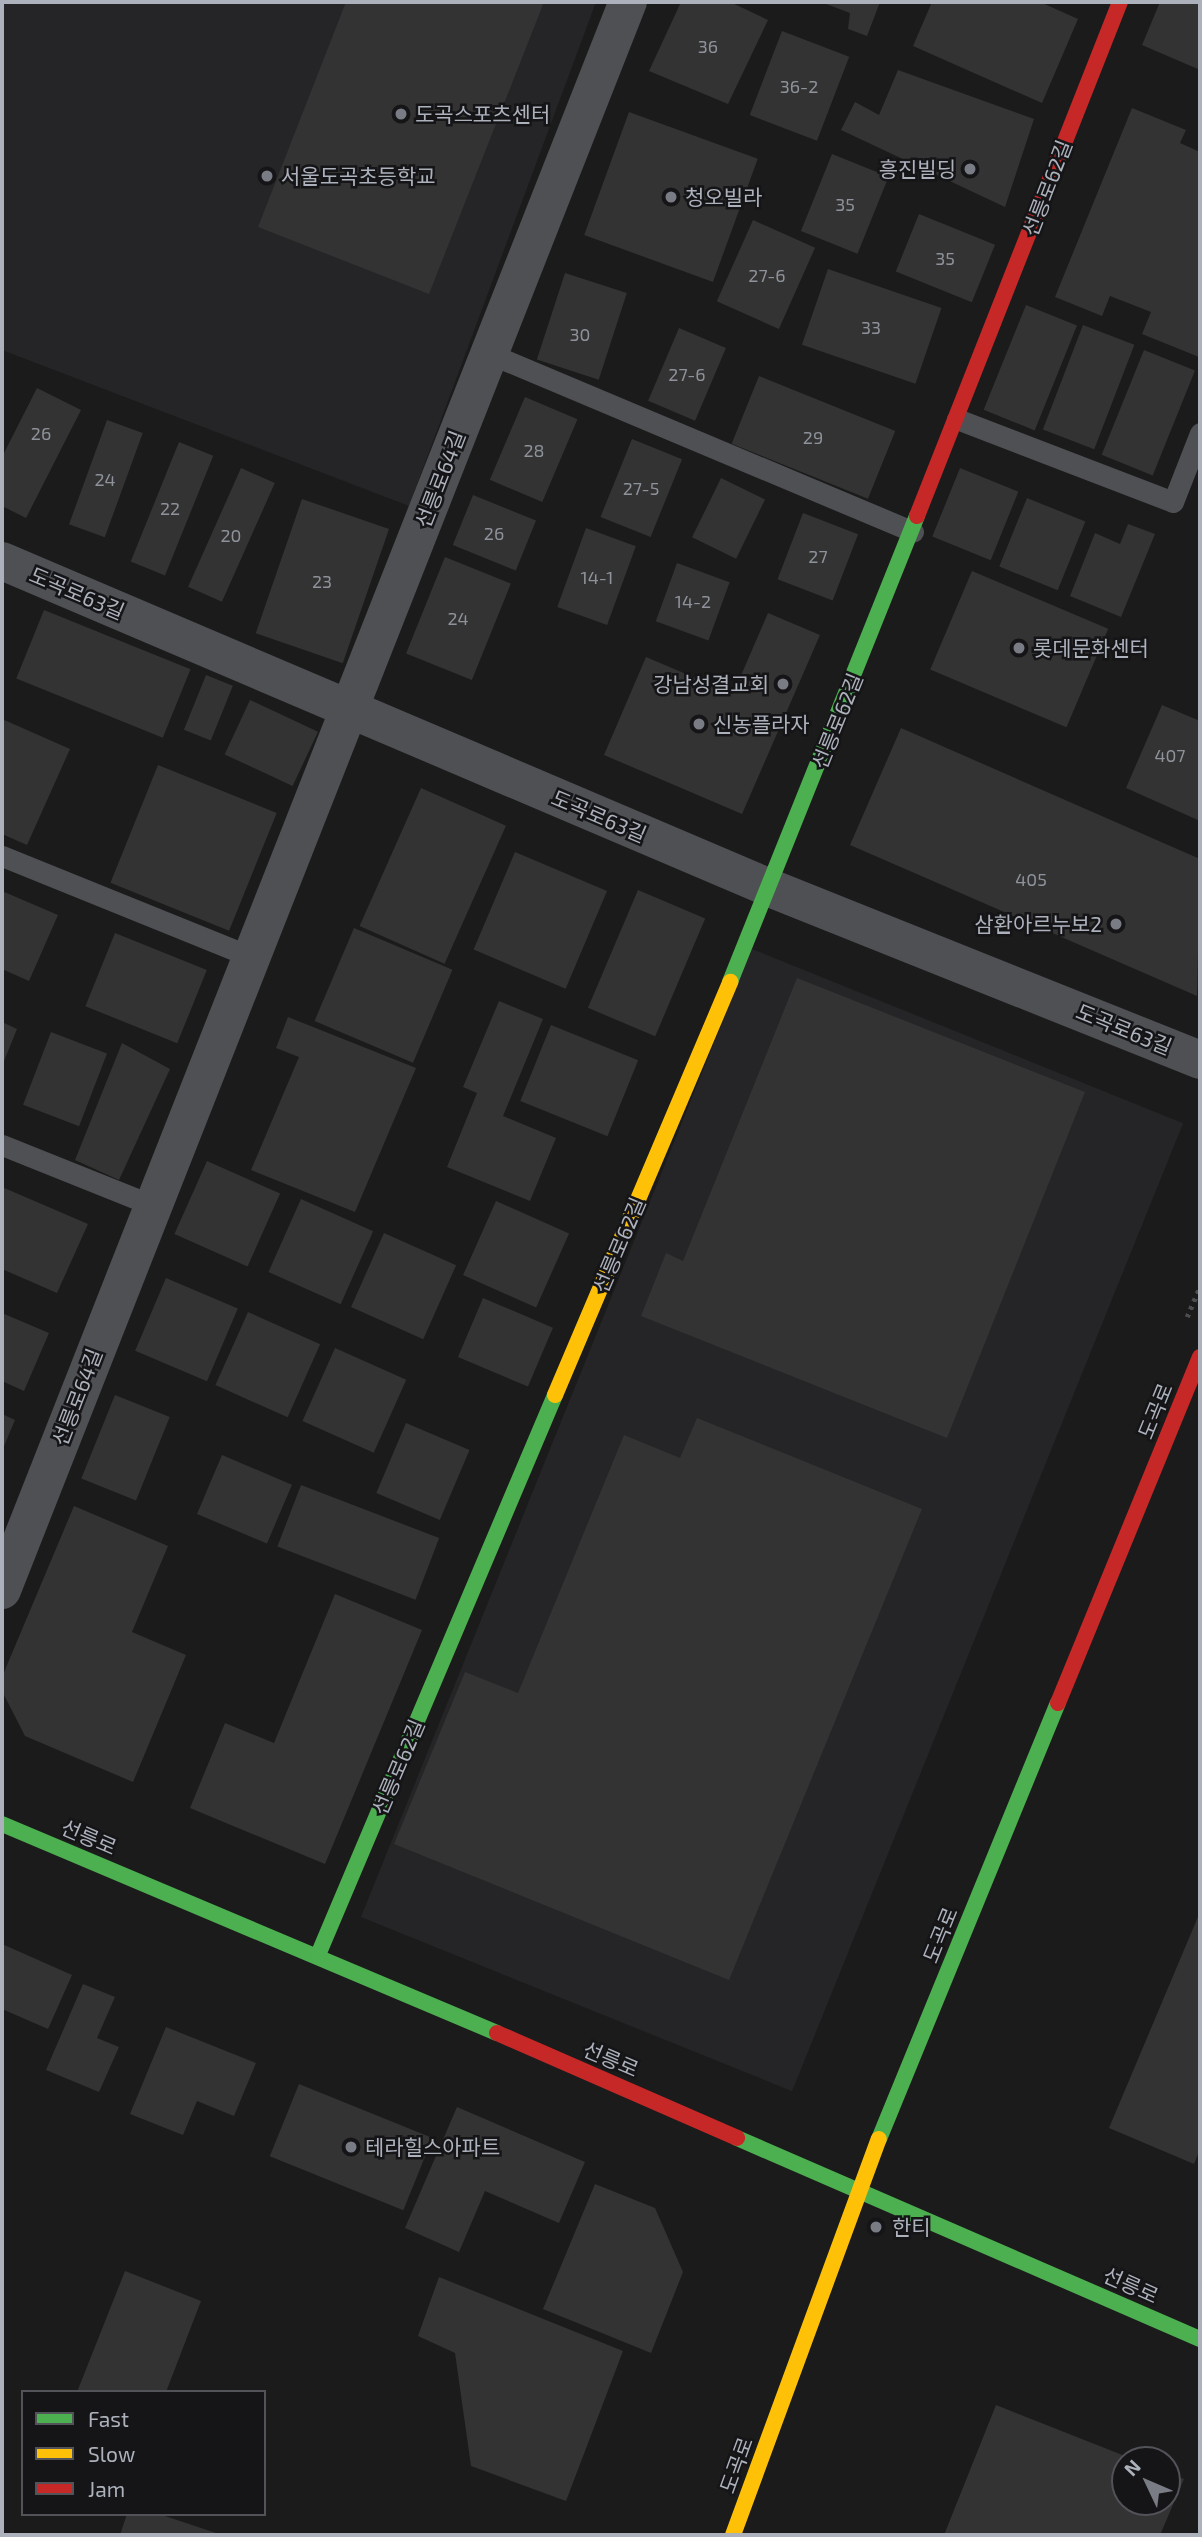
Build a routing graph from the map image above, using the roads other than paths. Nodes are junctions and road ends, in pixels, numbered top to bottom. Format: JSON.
{"nodes":[{"id":1,"x":628,"y":2,"type":"edge"},
{"id":2,"x":1120,"y":2,"type":"edge"},
{"id":3,"x":488,"y":353,"type":"junction"},
{"id":4,"x":957,"y":419,"type":"junction"},
{"id":5,"x":1200,"y":433,"type":"edge"},
{"id":6,"x":913,"y":532,"type":"junction"},
{"id":7,"x":2,"y":561,"type":"edge"},
{"id":8,"x":351,"y":711,"type":"junction"},
{"id":9,"x":2,"y":856,"type":"edge"},
{"id":10,"x":770,"y":888,"type":"junction"},
{"id":11,"x":249,"y":956,"type":"junction"},
{"id":12,"x":1200,"y":1060,"type":"edge"},
{"id":13,"x":2,"y":1145,"type":"edge"},
{"id":14,"x":152,"y":1205,"type":"junction"},
{"id":15,"x":1200,"y":1357,"type":"edge"},
{"id":16,"x":2,"y":1590,"type":"edge"},
{"id":17,"x":2,"y":1824,"type":"edge"},
{"id":18,"x":318,"y":1955,"type":"junction"},
{"id":19,"x":858,"y":2189,"type":"junction"},
{"id":20,"x":1200,"y":2339,"type":"edge"},
{"id":21,"x":733,"y":2535,"type":"edge"}],
"edges":[{"from":1,"to":3,"type":"street","name":"선릉로64길"},
{"from":2,"to":4,"type":"main road","name":"선릉로62길"},
{"from":3,"to":6,"type":"lane"},
{"from":3,"to":8,"type":"street","name":"선릉로64길"},
{"from":4,"to":5,"type":"lane"},
{"from":4,"to":6,"type":"main road","name":"선릉로62길"},
{"from":6,"to":10,"type":"main road","name":"선릉로62길"},
{"from":7,"to":8,"type":"street","name":"도곡로63길"},
{"from":8,"to":10,"type":"street","name":"도곡로63길"},
{"from":8,"to":11,"type":"street","name":"선릉로64길"},
{"from":9,"to":11,"type":"lane"},
{"from":10,"to":12,"type":"street","name":"도곡로63길"},
{"from":10,"to":18,"type":"main road","name":"선릉로62길"},
{"from":11,"to":14,"type":"street","name":"선릉로64길"},
{"from":13,"to":14,"type":"lane"},
{"from":14,"to":16,"type":"street","name":"선릉로64길"},
{"from":15,"to":19,"type":"main road","name":"도곡로"},
{"from":17,"to":18,"type":"main road","name":"선릉로"},
{"from":18,"to":19,"type":"main road","name":"선릉로"},
{"from":19,"to":20,"type":"main road","name":"선릉로"},
{"from":19,"to":21,"type":"main road","name":"도곡로"}]}
